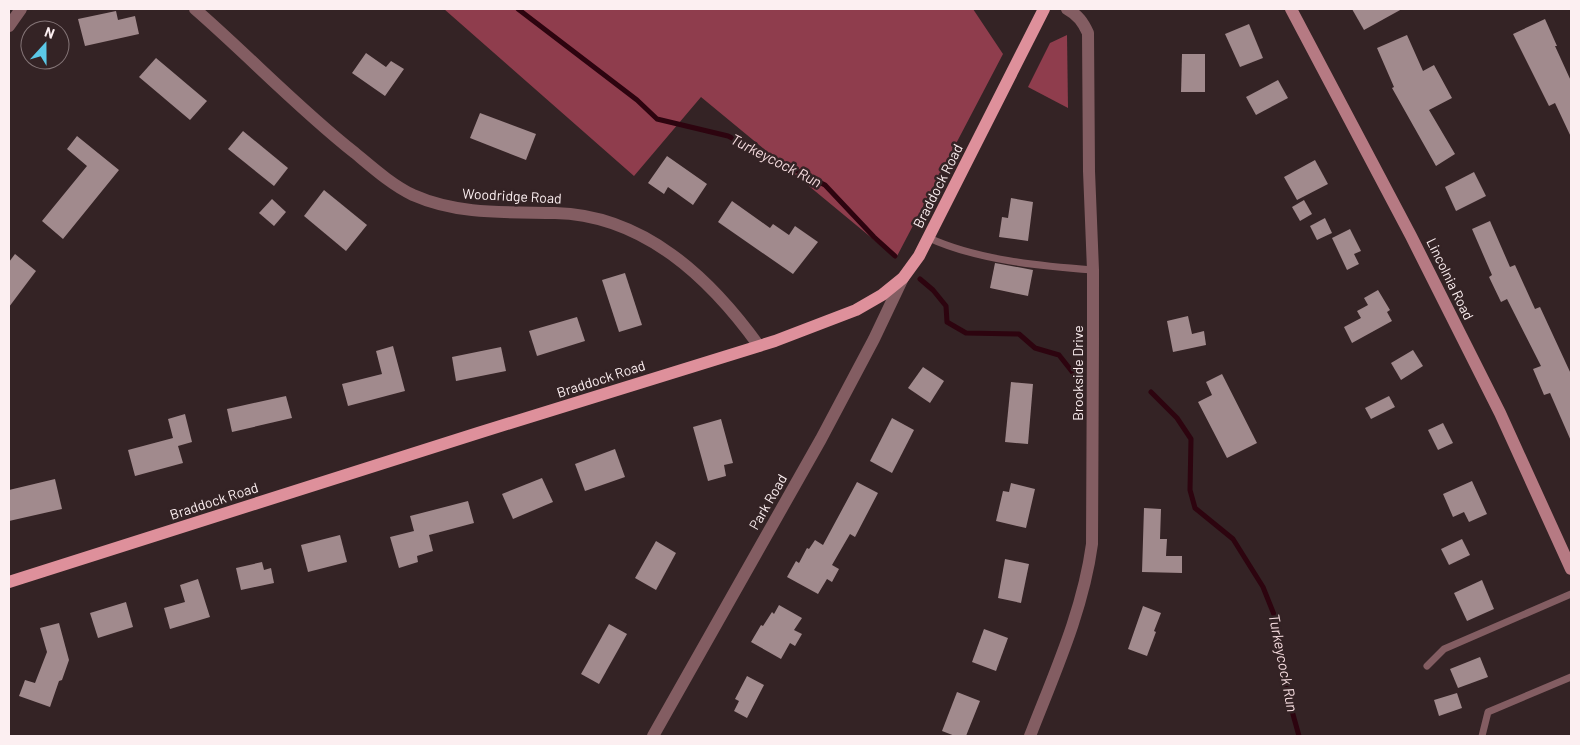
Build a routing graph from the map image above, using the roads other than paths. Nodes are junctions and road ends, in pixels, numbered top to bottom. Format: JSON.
{"nodes":[{"id":1,"x":21,"y":9,"type":"edge"},
{"id":2,"x":195,"y":9,"type":"edge"},
{"id":3,"x":1044,"y":9,"type":"edge"},
{"id":4,"x":1068,"y":9,"type":"edge"},
{"id":5,"x":1291,"y":9,"type":"edge"},
{"id":6,"x":9,"y":26,"type":"edge"},
{"id":7,"x":929,"y":238,"type":"junction"},
{"id":8,"x":1092,"y":270,"type":"junction"},
{"id":9,"x":903,"y":278,"type":"junction"},
{"id":10,"x":759,"y":346,"type":"junction"},
{"id":11,"x":1571,"y":568,"type":"edge"},
{"id":12,"x":9,"y":582,"type":"edge"},
{"id":13,"x":1571,"y":594,"type":"edge"},
{"id":14,"x":1427,"y":666,"type":"dead end"},
{"id":15,"x":1571,"y":677,"type":"edge"},
{"id":16,"x":653,"y":736,"type":"edge"},
{"id":17,"x":1030,"y":736,"type":"edge"},
{"id":18,"x":1482,"y":736,"type":"edge"}],
"edges":[{"from":1,"to":6,"type":"street"},
{"from":2,"to":10,"type":"street","name":"Woodridge Road"},
{"from":3,"to":7,"type":"main road","name":"Braddock Road"},
{"from":4,"to":8,"type":"street","name":"Brookside Drive"},
{"from":5,"to":11,"type":"main road","name":"Lincolnia Road"},
{"from":7,"to":8,"type":"lane"},
{"from":7,"to":9,"type":"main road","name":"Braddock Road"},
{"from":8,"to":17,"type":"street","name":"Brookside Drive"},
{"from":9,"to":10,"type":"main road","name":"Braddock Road"},
{"from":9,"to":16,"type":"street","name":"Park Road"},
{"from":10,"to":12,"type":"main road","name":"Braddock Road"},
{"from":13,"to":14,"type":"lane"},
{"from":15,"to":18,"type":"lane"}]}
